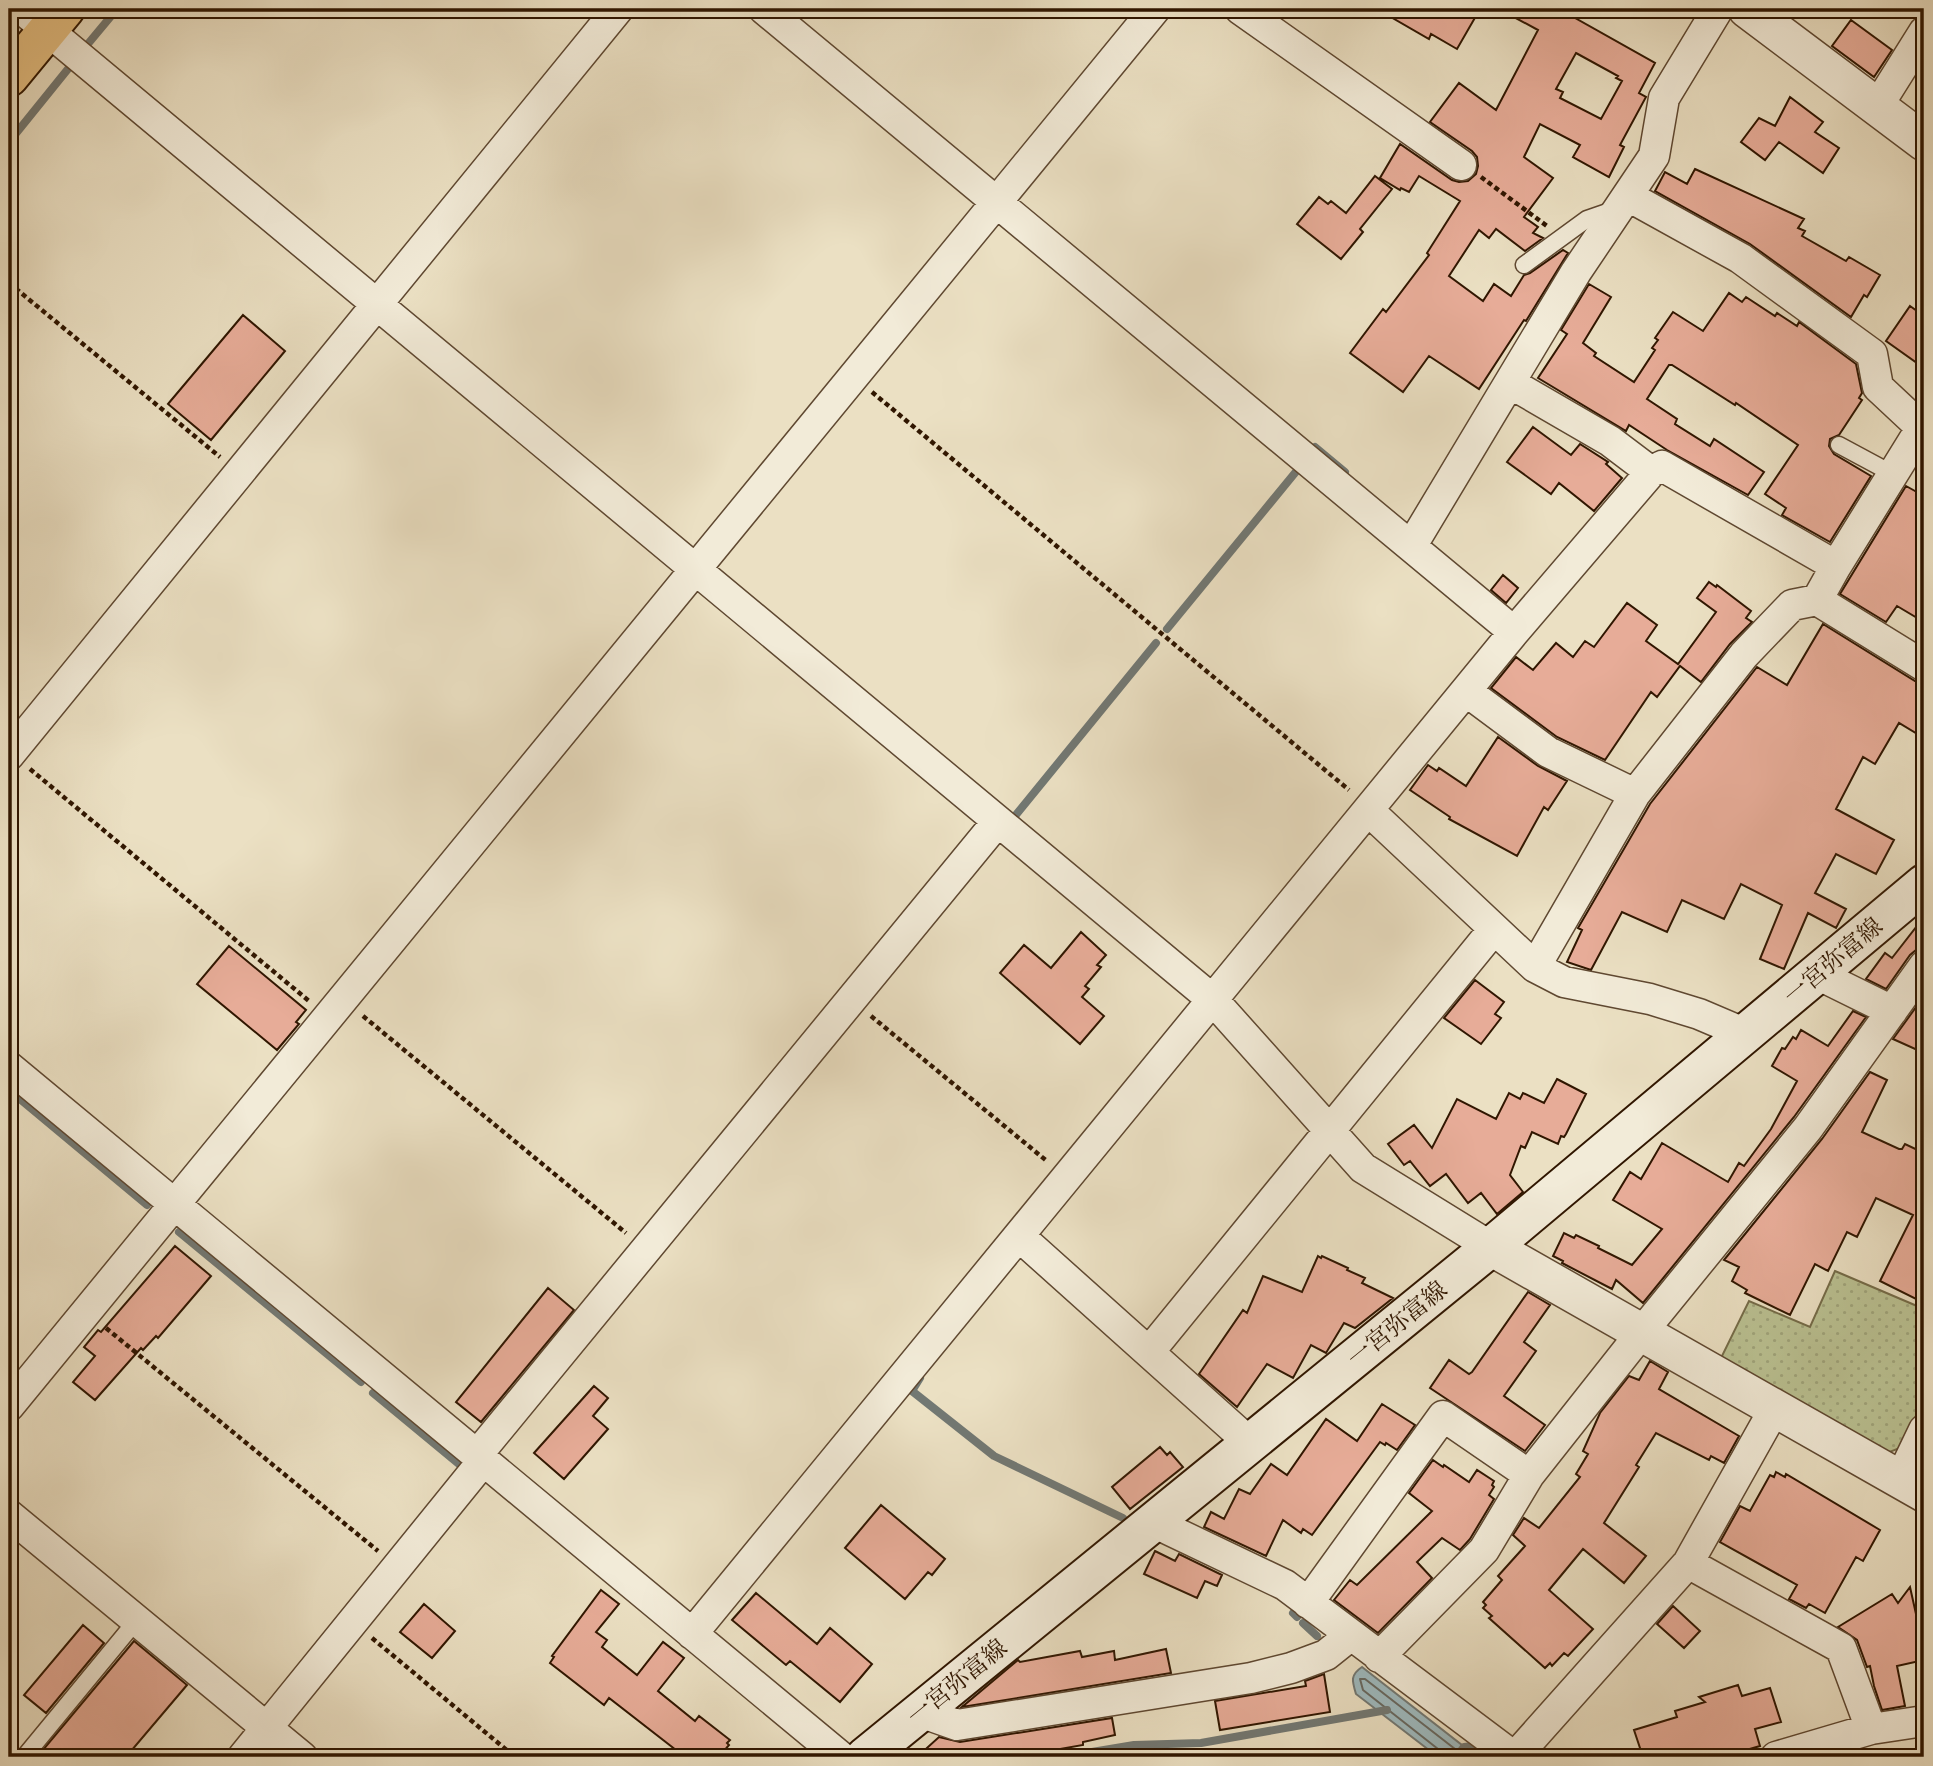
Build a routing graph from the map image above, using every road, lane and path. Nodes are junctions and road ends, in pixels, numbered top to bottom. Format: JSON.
{"nodes":[{"id":1,"x":618,"y":9,"type":"edge"},
{"id":2,"x":764,"y":9,"type":"edge"},
{"id":3,"x":1155,"y":9,"type":"edge"},
{"id":4,"x":1240,"y":9,"type":"edge"},
{"id":5,"x":1718,"y":9,"type":"edge"},
{"id":6,"x":1748,"y":9,"type":"edge"},
{"id":7,"x":45,"y":16,"type":"edge"},
{"id":8,"x":1924,"y":32,"type":"edge"},
{"id":9,"x":9,"y":77,"type":"edge"},
{"id":10,"x":1877,"y":107,"type":"junction"},
{"id":11,"x":1924,"y":142,"type":"edge"},
{"id":12,"x":1461,"y":166,"type":"joint"},
{"id":13,"x":997,"y":202,"type":"junction"},
{"id":14,"x":1623,"y":202,"type":"junction"},
{"id":15,"x":1562,"y":237,"type":"junction"},
{"id":16,"x":1524,"y":265,"type":"dead end"},
{"id":17,"x":9,"y":284,"type":"edge"},
{"id":18,"x":377,"y":304,"type":"junction"},
{"id":19,"x":853,"y":377,"type":"junction"},
{"id":20,"x":1510,"y":383,"type":"junction"},
{"id":21,"x":1923,"y":429,"type":"edge"},
{"id":22,"x":1839,"y":445,"type":"dead end"},
{"id":23,"x":1651,"y":472,"type":"junction"},
{"id":24,"x":239,"y":473,"type":"junction"},
{"id":25,"x":1893,"y":474,"type":"junction"},
{"id":26,"x":1412,"y":545,"type":"junction"},
{"id":27,"x":1836,"y":566,"type":"junction"},
{"id":28,"x":696,"y":569,"type":"junction"},
{"id":29,"x":1817,"y":600,"type":"junction"},
{"id":30,"x":1514,"y":632,"type":"junction"},
{"id":31,"x":1924,"y":666,"type":"edge"},
{"id":32,"x":1466,"y":691,"type":"junction"},
{"id":33,"x":10,"y":754,"type":"edge"},
{"id":34,"x":1635,"y":794,"type":"junction"},
{"id":35,"x":1370,"y":810,"type":"junction"},
{"id":36,"x":998,"y":821,"type":"junction"},
{"id":37,"x":1924,"y":884,"type":"edge"},
{"id":38,"x":1494,"y":929,"type":"junction"},
{"id":39,"x":1924,"y":966,"type":"edge"},
{"id":40,"x":1535,"y":967,"type":"junction"},
{"id":41,"x":1817,"y":974,"type":"junction"},
{"id":42,"x":850,"y":1000,"type":"junction"},
{"id":43,"x":1213,"y":1000,"type":"junction"},
{"id":44,"x":335,"y":1008,"type":"junction"},
{"id":45,"x":1892,"y":1011,"type":"junction"},
{"id":46,"x":1746,"y":1034,"type":"junction"},
{"id":47,"x":9,"y":1067,"type":"edge"},
{"id":48,"x":1330,"y":1131,"type":"junction"},
{"id":49,"x":1067,"y":1178,"type":"junction"},
{"id":50,"x":175,"y":1205,"type":"junction"},
{"id":51,"x":1019,"y":1236,"type":"junction"},
{"id":52,"x":1491,"y":1247,"type":"junction"},
{"id":53,"x":646,"y":1249,"type":"junction"},
{"id":54,"x":86,"y":1312,"type":"junction"},
{"id":55,"x":1642,"y":1332,"type":"junction"},
{"id":56,"x":1149,"y":1352,"type":"junction"},
{"id":57,"x":9,"y":1406,"type":"edge"},
{"id":58,"x":1776,"y":1408,"type":"junction"},
{"id":59,"x":1924,"y":1430,"type":"edge"},
{"id":60,"x":1250,"y":1443,"type":"junction"},
{"id":61,"x":480,"y":1458,"type":"junction"},
{"id":62,"x":1529,"y":1475,"type":"junction"},
{"id":63,"x":1912,"y":1487,"type":"edge"},
{"id":64,"x":9,"y":1515,"type":"edge"},
{"id":65,"x":1153,"y":1522,"type":"junction"},
{"id":66,"x":1688,"y":1563,"type":"junction"},
{"id":67,"x":397,"y":1567,"type":"junction"},
{"id":68,"x":1308,"y":1602,"type":"junction"},
{"id":69,"x":136,"y":1621,"type":"junction"},
{"id":70,"x":353,"y":1622,"type":"junction"},
{"id":71,"x":692,"y":1634,"type":"junction"},
{"id":72,"x":1351,"y":1635,"type":"junction"},
{"id":73,"x":1379,"y":1657,"type":"junction"},
{"id":74,"x":920,"y":1712,"type":"junction"},
{"id":75,"x":1924,"y":1721,"type":"edge"},
{"id":76,"x":266,"y":1728,"type":"junction"},
{"id":77,"x":1871,"y":1729,"type":"junction"},
{"id":78,"x":24,"y":1757,"type":"edge"},
{"id":79,"x":243,"y":1757,"type":"edge"},
{"id":80,"x":302,"y":1757,"type":"edge"},
{"id":81,"x":515,"y":1757,"type":"edge"},
{"id":82,"x":841,"y":1757,"type":"edge"},
{"id":83,"x":865,"y":1757,"type":"edge"},
{"id":84,"x":1515,"y":1757,"type":"edge"},
{"id":85,"x":1776,"y":1757,"type":"edge"}],
"edges":[{"from":1,"to":18,"type":"street"},
{"from":2,"to":13,"type":"street"},
{"from":3,"to":13,"type":"street"},
{"from":4,"to":12,"type":"street"},
{"from":5,"to":14,"type":"street"},
{"from":6,"to":10,"type":"street"},
{"from":7,"to":9,"type":"highway"},
{"from":7,"to":18,"type":"street"},
{"from":8,"to":10,"type":"street"},
{"from":10,"to":11,"type":"street"},
{"from":12,"to":15,"type":"path"},
{"from":13,"to":19,"type":"street"},
{"from":13,"to":26,"type":"street"},
{"from":14,"to":15,"type":"lane"},
{"from":14,"to":20,"type":"street"},
{"from":14,"to":21,"type":"street"},
{"from":15,"to":16,"type":"lane"},
{"from":17,"to":24,"type":"path"},
{"from":18,"to":24,"type":"street"},
{"from":18,"to":28,"type":"street"},
{"from":19,"to":28,"type":"street"},
{"from":19,"to":35,"type":"path"},
{"from":20,"to":23,"type":"street"},
{"from":20,"to":26,"type":"street"},
{"from":21,"to":25,"type":"street"},
{"from":22,"to":25,"type":"lane"},
{"from":23,"to":27,"type":"street"},
{"from":23,"to":30,"type":"street"},
{"from":24,"to":33,"type":"street"},
{"from":25,"to":27,"type":"street"},
{"from":26,"to":30,"type":"street"},
{"from":27,"to":29,"type":"street"},
{"from":28,"to":36,"type":"street"},
{"from":28,"to":44,"type":"street"},
{"from":29,"to":31,"type":"street"},
{"from":29,"to":34,"type":"street"},
{"from":30,"to":32,"type":"street"},
{"from":32,"to":34,"type":"street"},
{"from":32,"to":35,"type":"street"},
{"from":33,"to":44,"type":"path"},
{"from":34,"to":40,"type":"street"},
{"from":35,"to":38,"type":"street"},
{"from":35,"to":43,"type":"street"},
{"from":36,"to":42,"type":"street"},
{"from":36,"to":43,"type":"street"},
{"from":37,"to":41,"type":"main road","name":"一宮弥富線"},
{"from":38,"to":40,"type":"street"},
{"from":38,"to":48,"type":"street"},
{"from":39,"to":45,"type":"street"},
{"from":40,"to":46,"type":"street"},
{"from":41,"to":45,"type":"street"},
{"from":41,"to":46,"type":"main road","name":"一宮弥富線"},
{"from":42,"to":49,"type":"path"},
{"from":42,"to":53,"type":"street"},
{"from":43,"to":48,"type":"street"},
{"from":43,"to":49,"type":"street"},
{"from":44,"to":50,"type":"street"},
{"from":44,"to":53,"type":"path"},
{"from":45,"to":55,"type":"street"},
{"from":46,"to":52,"type":"main road","name":"一宮弥富線"},
{"from":47,"to":50,"type":"street"},
{"from":48,"to":52,"type":"street"},
{"from":48,"to":56,"type":"street"},
{"from":49,"to":51,"type":"street"},
{"from":50,"to":54,"type":"street"},
{"from":50,"to":61,"type":"street"},
{"from":51,"to":56,"type":"street"},
{"from":51,"to":71,"type":"street"},
{"from":52,"to":55,"type":"street"},
{"from":52,"to":60,"type":"main road","name":"一宮弥富線"},
{"from":53,"to":61,"type":"street"},
{"from":54,"to":57,"type":"street"},
{"from":54,"to":67,"type":"path"},
{"from":55,"to":58,"type":"street"},
{"from":55,"to":62,"type":"street"},
{"from":56,"to":60,"type":"street"},
{"from":58,"to":63,"type":"street"},
{"from":58,"to":66,"type":"street"},
{"from":59,"to":63,"type":"street"},
{"from":60,"to":65,"type":"main road","name":"一宮弥富線"},
{"from":61,"to":67,"type":"street"},
{"from":61,"to":71,"type":"street"},
{"from":62,"to":68,"type":"street"},
{"from":62,"to":73,"type":"street"},
{"from":64,"to":69,"type":"street"},
{"from":65,"to":68,"type":"street"},
{"from":65,"to":74,"type":"main road","name":"一宮弥富線"},
{"from":66,"to":77,"type":"street"},
{"from":66,"to":84,"type":"street"},
{"from":67,"to":70,"type":"street"},
{"from":68,"to":72,"type":"street"},
{"from":69,"to":76,"type":"street"},
{"from":69,"to":78,"type":"lane"},
{"from":70,"to":76,"type":"street"},
{"from":70,"to":81,"type":"path"},
{"from":71,"to":82,"type":"street"},
{"from":72,"to":73,"type":"street"},
{"from":72,"to":74,"type":"street"},
{"from":73,"to":84,"type":"street"},
{"from":74,"to":83,"type":"main road","name":"一宮弥富線"},
{"from":75,"to":77,"type":"street"},
{"from":76,"to":79,"type":"street"},
{"from":76,"to":80,"type":"street"},
{"from":77,"to":85,"type":"street"}]}
